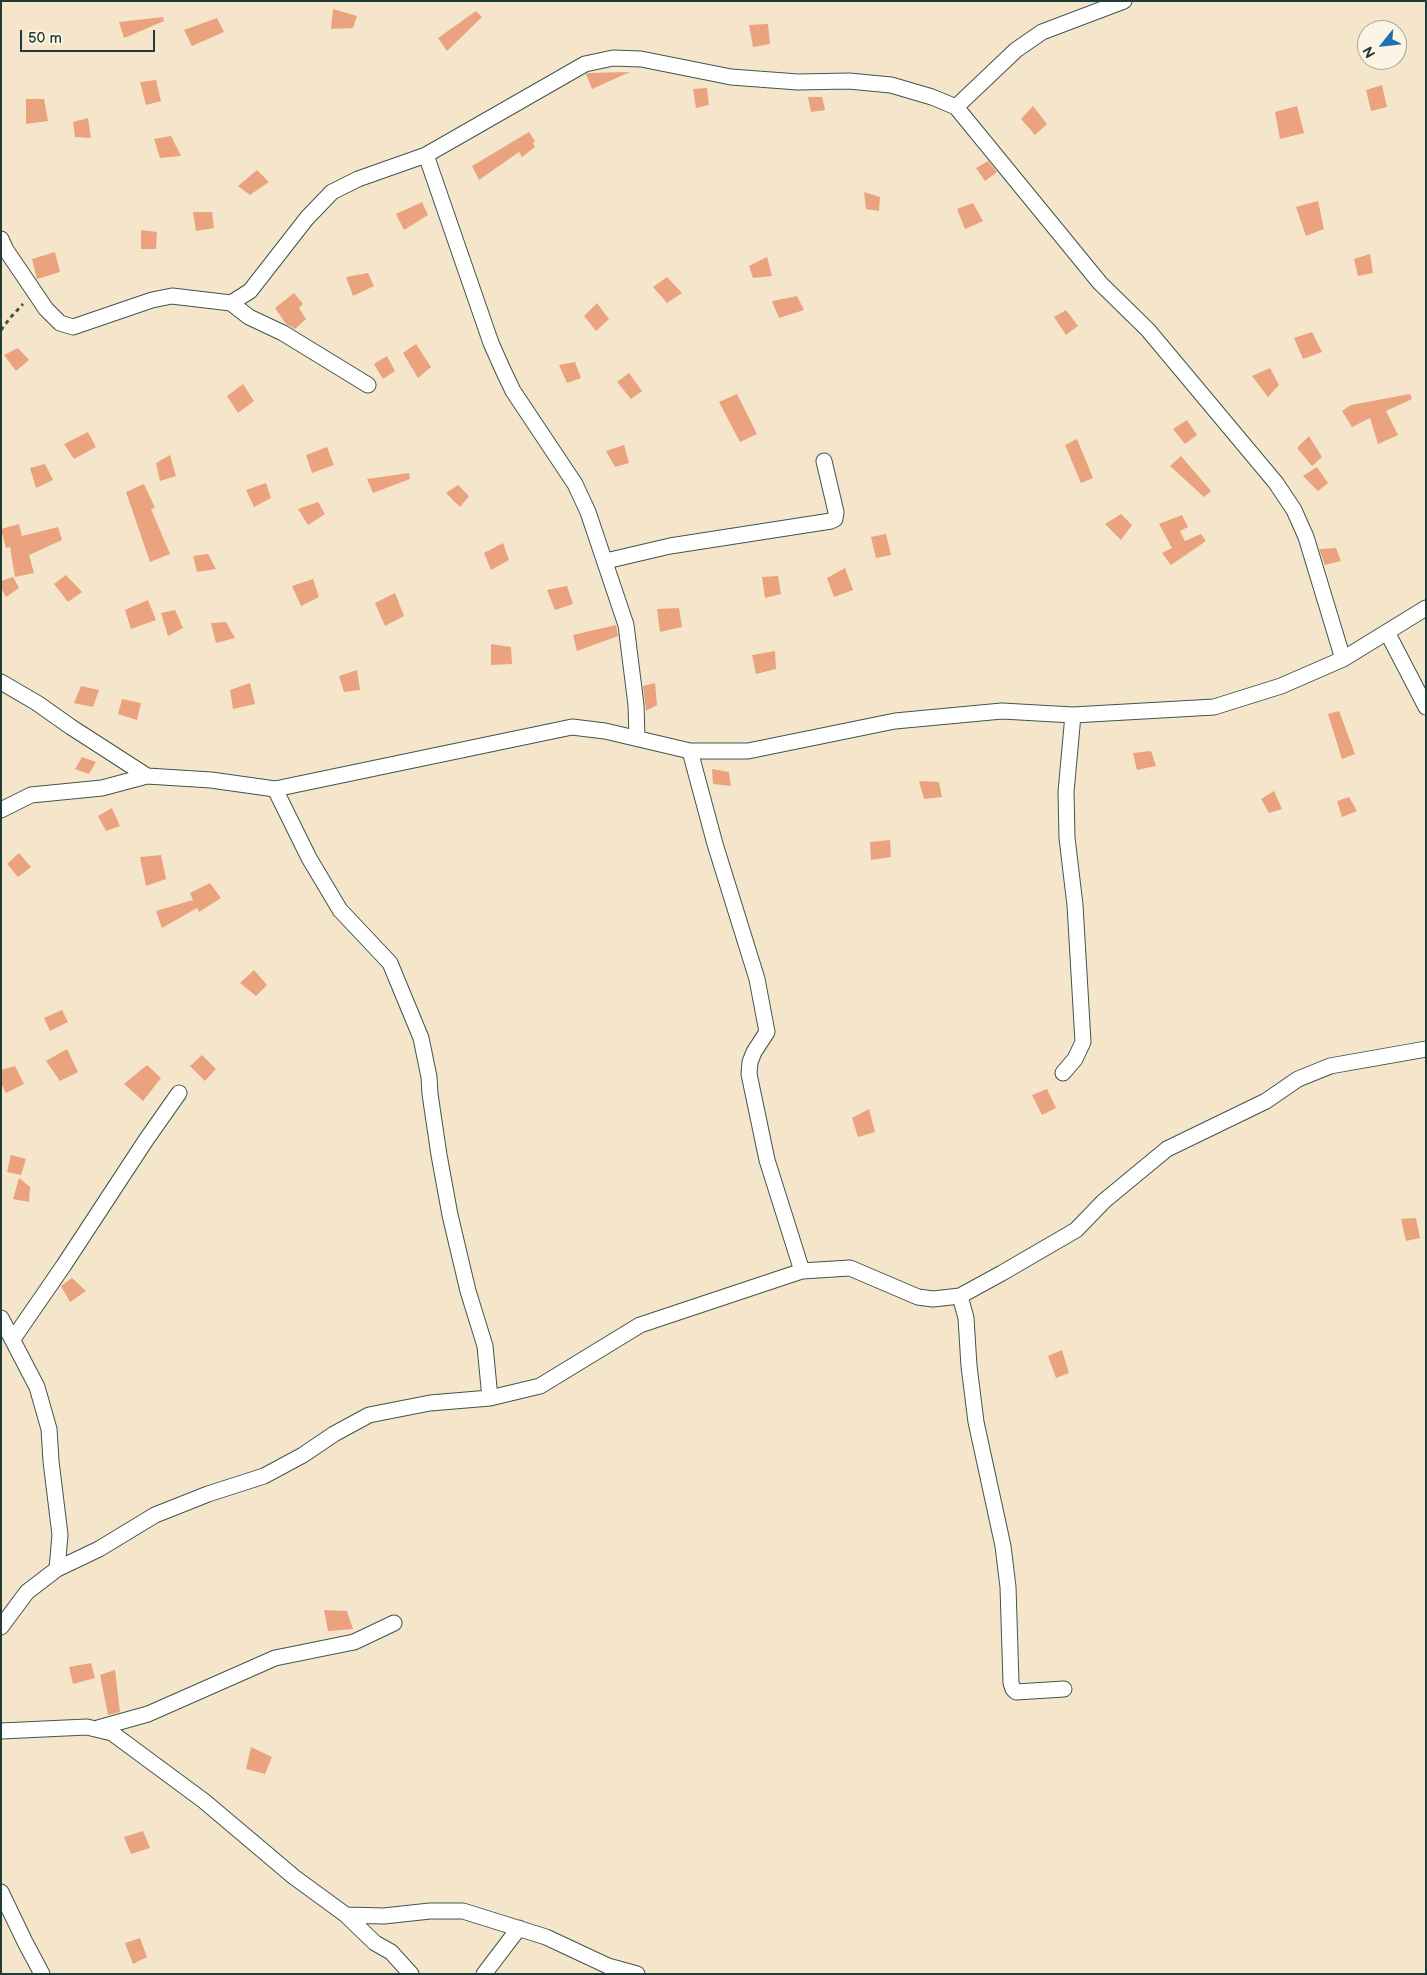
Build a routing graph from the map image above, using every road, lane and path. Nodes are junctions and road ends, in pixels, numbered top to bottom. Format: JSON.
{"nodes":[{"id":1,"x":1124,"y":1,"type":"edge"},
{"id":2,"x":956,"y":107,"type":"junction"},
{"id":3,"x":426,"y":155,"type":"junction"},
{"id":4,"x":3,"y":246,"type":"edge"},
{"id":5,"x":35,"y":293,"type":"junction"},
{"id":6,"x":231,"y":303,"type":"junction"},
{"id":7,"x":1,"y":330,"type":"edge"},
{"id":8,"x":368,"y":385,"type":"dead end"},
{"id":9,"x":824,"y":460,"type":"dead end"},
{"id":10,"x":606,"y":561,"type":"junction"},
{"id":11,"x":1426,"y":608,"type":"edge"},
{"id":12,"x":1387,"y":632,"type":"junction"},
{"id":13,"x":1343,"y":659,"type":"junction"},
{"id":14,"x":1,"y":682,"type":"edge"},
{"id":15,"x":1426,"y":707,"type":"edge"},
{"id":16,"x":1073,"y":715,"type":"junction"},
{"id":17,"x":637,"y":738,"type":"junction"},
{"id":18,"x":690,"y":751,"type":"junction"},
{"id":19,"x":147,"y":776,"type":"junction"},
{"id":20,"x":275,"y":789,"type":"junction"},
{"id":21,"x":1,"y":810,"type":"edge"},
{"id":22,"x":1426,"y":1050,"type":"edge"},
{"id":23,"x":1063,"y":1073,"type":"dead end"},
{"id":24,"x":179,"y":1093,"type":"dead end"},
{"id":25,"x":802,"y":1271,"type":"junction"},
{"id":26,"x":960,"y":1296,"type":"junction"},
{"id":27,"x":1,"y":1318,"type":"edge"},
{"id":28,"x":13,"y":1339,"type":"junction"},
{"id":29,"x":490,"y":1398,"type":"junction"},
{"id":30,"x":57,"y":1569,"type":"junction"},
{"id":31,"x":394,"y":1623,"type":"dead end"},
{"id":32,"x":1,"y":1627,"type":"edge"},
{"id":33,"x":1064,"y":1689,"type":"dead end"},
{"id":34,"x":98,"y":1728,"type":"junction"},
{"id":35,"x":1,"y":1731,"type":"edge"},
{"id":36,"x":1,"y":1892,"type":"edge"},
{"id":37,"x":346,"y":1915,"type":"junction"},
{"id":38,"x":519,"y":1928,"type":"junction"},
{"id":39,"x":42,"y":1974,"type":"edge"},
{"id":40,"x":410,"y":1974,"type":"edge"},
{"id":41,"x":484,"y":1974,"type":"edge"},
{"id":42,"x":637,"y":1974,"type":"edge"}],
"edges":[{"from":1,"to":2,"type":"street"},
{"from":2,"to":3,"type":"street"},
{"from":2,"to":13,"type":"street"},
{"from":3,"to":6,"type":"street"},
{"from":3,"to":10,"type":"street"},
{"from":4,"to":5,"type":"street"},
{"from":5,"to":6,"type":"street"},
{"from":5,"to":7,"type":"path"},
{"from":6,"to":8,"type":"street"},
{"from":9,"to":10,"type":"street"},
{"from":10,"to":17,"type":"street"},
{"from":11,"to":12,"type":"street"},
{"from":12,"to":13,"type":"street"},
{"from":12,"to":15,"type":"street"},
{"from":13,"to":16,"type":"street"},
{"from":14,"to":19,"type":"street"},
{"from":16,"to":18,"type":"street"},
{"from":16,"to":23,"type":"street"},
{"from":17,"to":18,"type":"street"},
{"from":17,"to":20,"type":"street"},
{"from":18,"to":25,"type":"street"},
{"from":19,"to":20,"type":"street"},
{"from":19,"to":21,"type":"street"},
{"from":20,"to":29,"type":"street"},
{"from":22,"to":26,"type":"street"},
{"from":24,"to":28,"type":"street"},
{"from":25,"to":26,"type":"street"},
{"from":25,"to":29,"type":"street"},
{"from":26,"to":33,"type":"street"},
{"from":27,"to":28,"type":"street"},
{"from":28,"to":30,"type":"street"},
{"from":29,"to":30,"type":"street"},
{"from":30,"to":32,"type":"street"},
{"from":31,"to":34,"type":"street"},
{"from":34,"to":35,"type":"street"},
{"from":34,"to":37,"type":"street"},
{"from":36,"to":39,"type":"street"},
{"from":37,"to":38,"type":"street"},
{"from":37,"to":40,"type":"street"},
{"from":38,"to":41,"type":"street"},
{"from":38,"to":42,"type":"street"}]}
